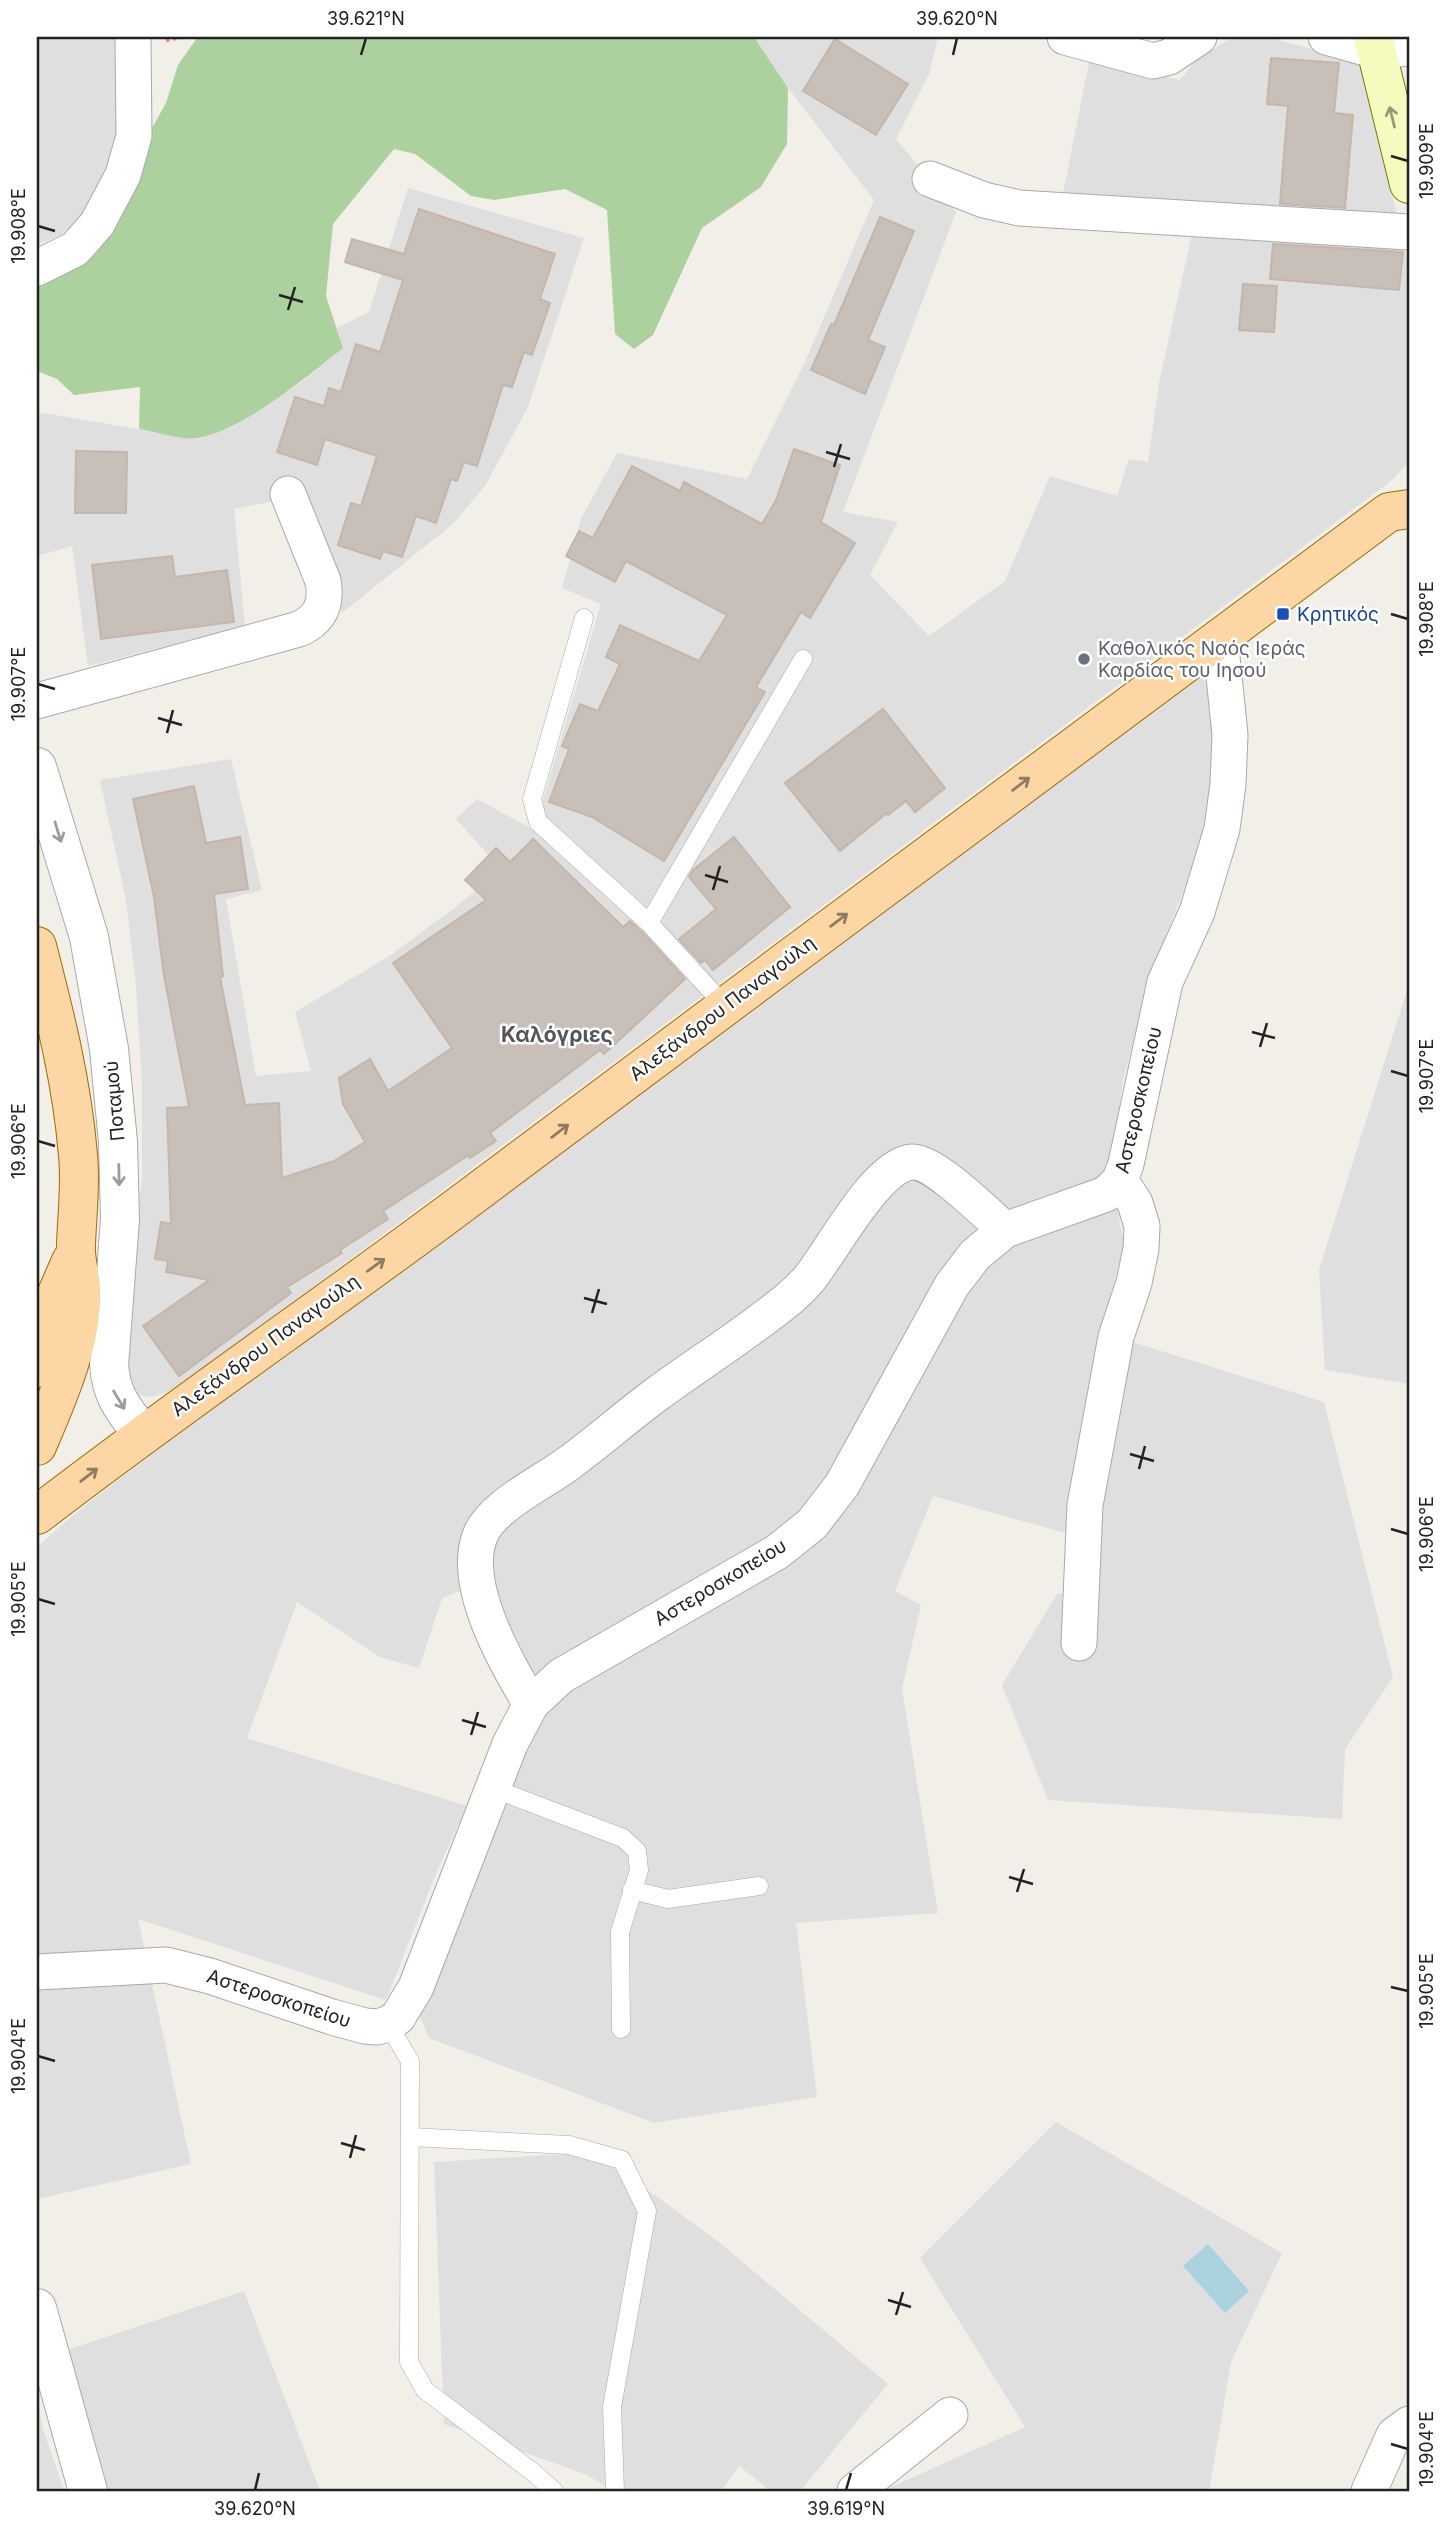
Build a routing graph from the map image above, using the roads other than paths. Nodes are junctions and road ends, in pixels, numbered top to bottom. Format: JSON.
{"nodes":[{"id":1,"x":133,"y":37,"type":"edge"},
{"id":2,"x":1065,"y":37,"type":"edge"},
{"id":3,"x":1199,"y":37,"type":"edge"},
{"id":4,"x":1326,"y":37,"type":"edge"},
{"id":5,"x":1386,"y":46,"type":"edge"},
{"id":6,"x":930,"y":179,"type":"dead end"},
{"id":7,"x":1409,"y":184,"type":"edge"},
{"id":8,"x":1409,"y":232,"type":"edge"},
{"id":9,"x":37,"y":268,"type":"edge"},
{"id":10,"x":288,"y":494,"type":"dead end"},
{"id":11,"x":1403,"y":505,"type":"edge"},
{"id":12,"x":584,"y":618,"type":"dead end"},
{"id":13,"x":1220,"y":637,"type":"junction"},
{"id":14,"x":803,"y":659,"type":"dead end"},
{"id":15,"x":37,"y":701,"type":"edge"},
{"id":16,"x":37,"y":767,"type":"edge"},
{"id":17,"x":649,"y":923,"type":"junction"},
{"id":18,"x":37,"y":946,"type":"edge"},
{"id":19,"x":725,"y":1006,"type":"junction"},
{"id":20,"x":1120,"y":1180,"type":"junction"},
{"id":21,"x":1005,"y":1230,"type":"junction"},
{"id":22,"x":76,"y":1250,"type":"junction"},
{"id":23,"x":37,"y":1368,"type":"edge"},
{"id":24,"x":142,"y":1434,"type":"junction"},
{"id":25,"x":37,"y":1446,"type":"edge"},
{"id":26,"x":37,"y":1515,"type":"edge"},
{"id":27,"x":1080,"y":1643,"type":"dead end"},
{"id":28,"x":531,"y":1704,"type":"junction"},
{"id":29,"x":492,"y":1788,"type":"junction"},
{"id":30,"x":759,"y":1886,"type":"dead end"},
{"id":31,"x":632,"y":1890,"type":"junction"},
{"id":32,"x":37,"y":1972,"type":"edge"},
{"id":33,"x":388,"y":2024,"type":"junction"},
{"id":34,"x":621,"y":2029,"type":"dead end"},
{"id":35,"x":410,"y":2137,"type":"junction"},
{"id":36,"x":37,"y":2308,"type":"edge"},
{"id":37,"x":950,"y":2415,"type":"dead end"},
{"id":38,"x":1409,"y":2424,"type":"edge"},
{"id":39,"x":88,"y":2491,"type":"edge"},
{"id":40,"x":554,"y":2491,"type":"edge"},
{"id":41,"x":615,"y":2491,"type":"edge"},
{"id":42,"x":855,"y":2491,"type":"edge"},
{"id":43,"x":1369,"y":2491,"type":"edge"}],
"edges":[{"from":1,"to":9,"type":"street"},
{"from":2,"to":3,"type":"street"},
{"from":4,"to":5,"type":"street"},
{"from":7,"to":5,"type":"main road","one_way":true},
{"from":6,"to":8,"type":"street"},
{"from":10,"to":15,"type":"street"},
{"from":11,"to":13,"type":"main road","name":"Αλεξάνδρου Παναγούλη"},
{"from":12,"to":17,"type":"lane"},
{"from":19,"to":13,"type":"main road","name":"Αλεξάνδρου Παναγούλη","one_way":true},
{"from":13,"to":20,"type":"street","name":"Αστεροσκοπείου"},
{"from":14,"to":17,"type":"lane"},
{"from":16,"to":24,"type":"street","name":"Ποταμού","one_way":true},
{"from":17,"to":19,"type":"lane"},
{"from":18,"to":22,"type":"main road"},
{"from":24,"to":19,"type":"main road","name":"Αλεξάνδρου Παναγούλη","one_way":true},
{"from":20,"to":21,"type":"street","name":"Αστεροσκοπείου"},
{"from":20,"to":27,"type":"street"},
{"from":21,"to":28,"type":"street","name":"Αστεροσκοπείου"},
{"from":21,"to":28,"type":"street"},
{"from":22,"to":23,"type":"main road"},
{"from":22,"to":25,"type":"main road"},
{"from":26,"to":24,"type":"main road","name":"Αλεξάνδρου Παναγούλη","one_way":true},
{"from":28,"to":29,"type":"street","name":"Αστεροσκοπείου"},
{"from":29,"to":31,"type":"lane"},
{"from":29,"to":33,"type":"street","name":"Αστεροσκοπείου"},
{"from":30,"to":31,"type":"lane"},
{"from":31,"to":34,"type":"lane"},
{"from":32,"to":33,"type":"street","name":"Αστεροσκοπείου"},
{"from":33,"to":35,"type":"lane"},
{"from":35,"to":40,"type":"lane"},
{"from":35,"to":41,"type":"lane"},
{"from":36,"to":39,"type":"street"},
{"from":37,"to":42,"type":"street"},
{"from":38,"to":43,"type":"street"}]}
